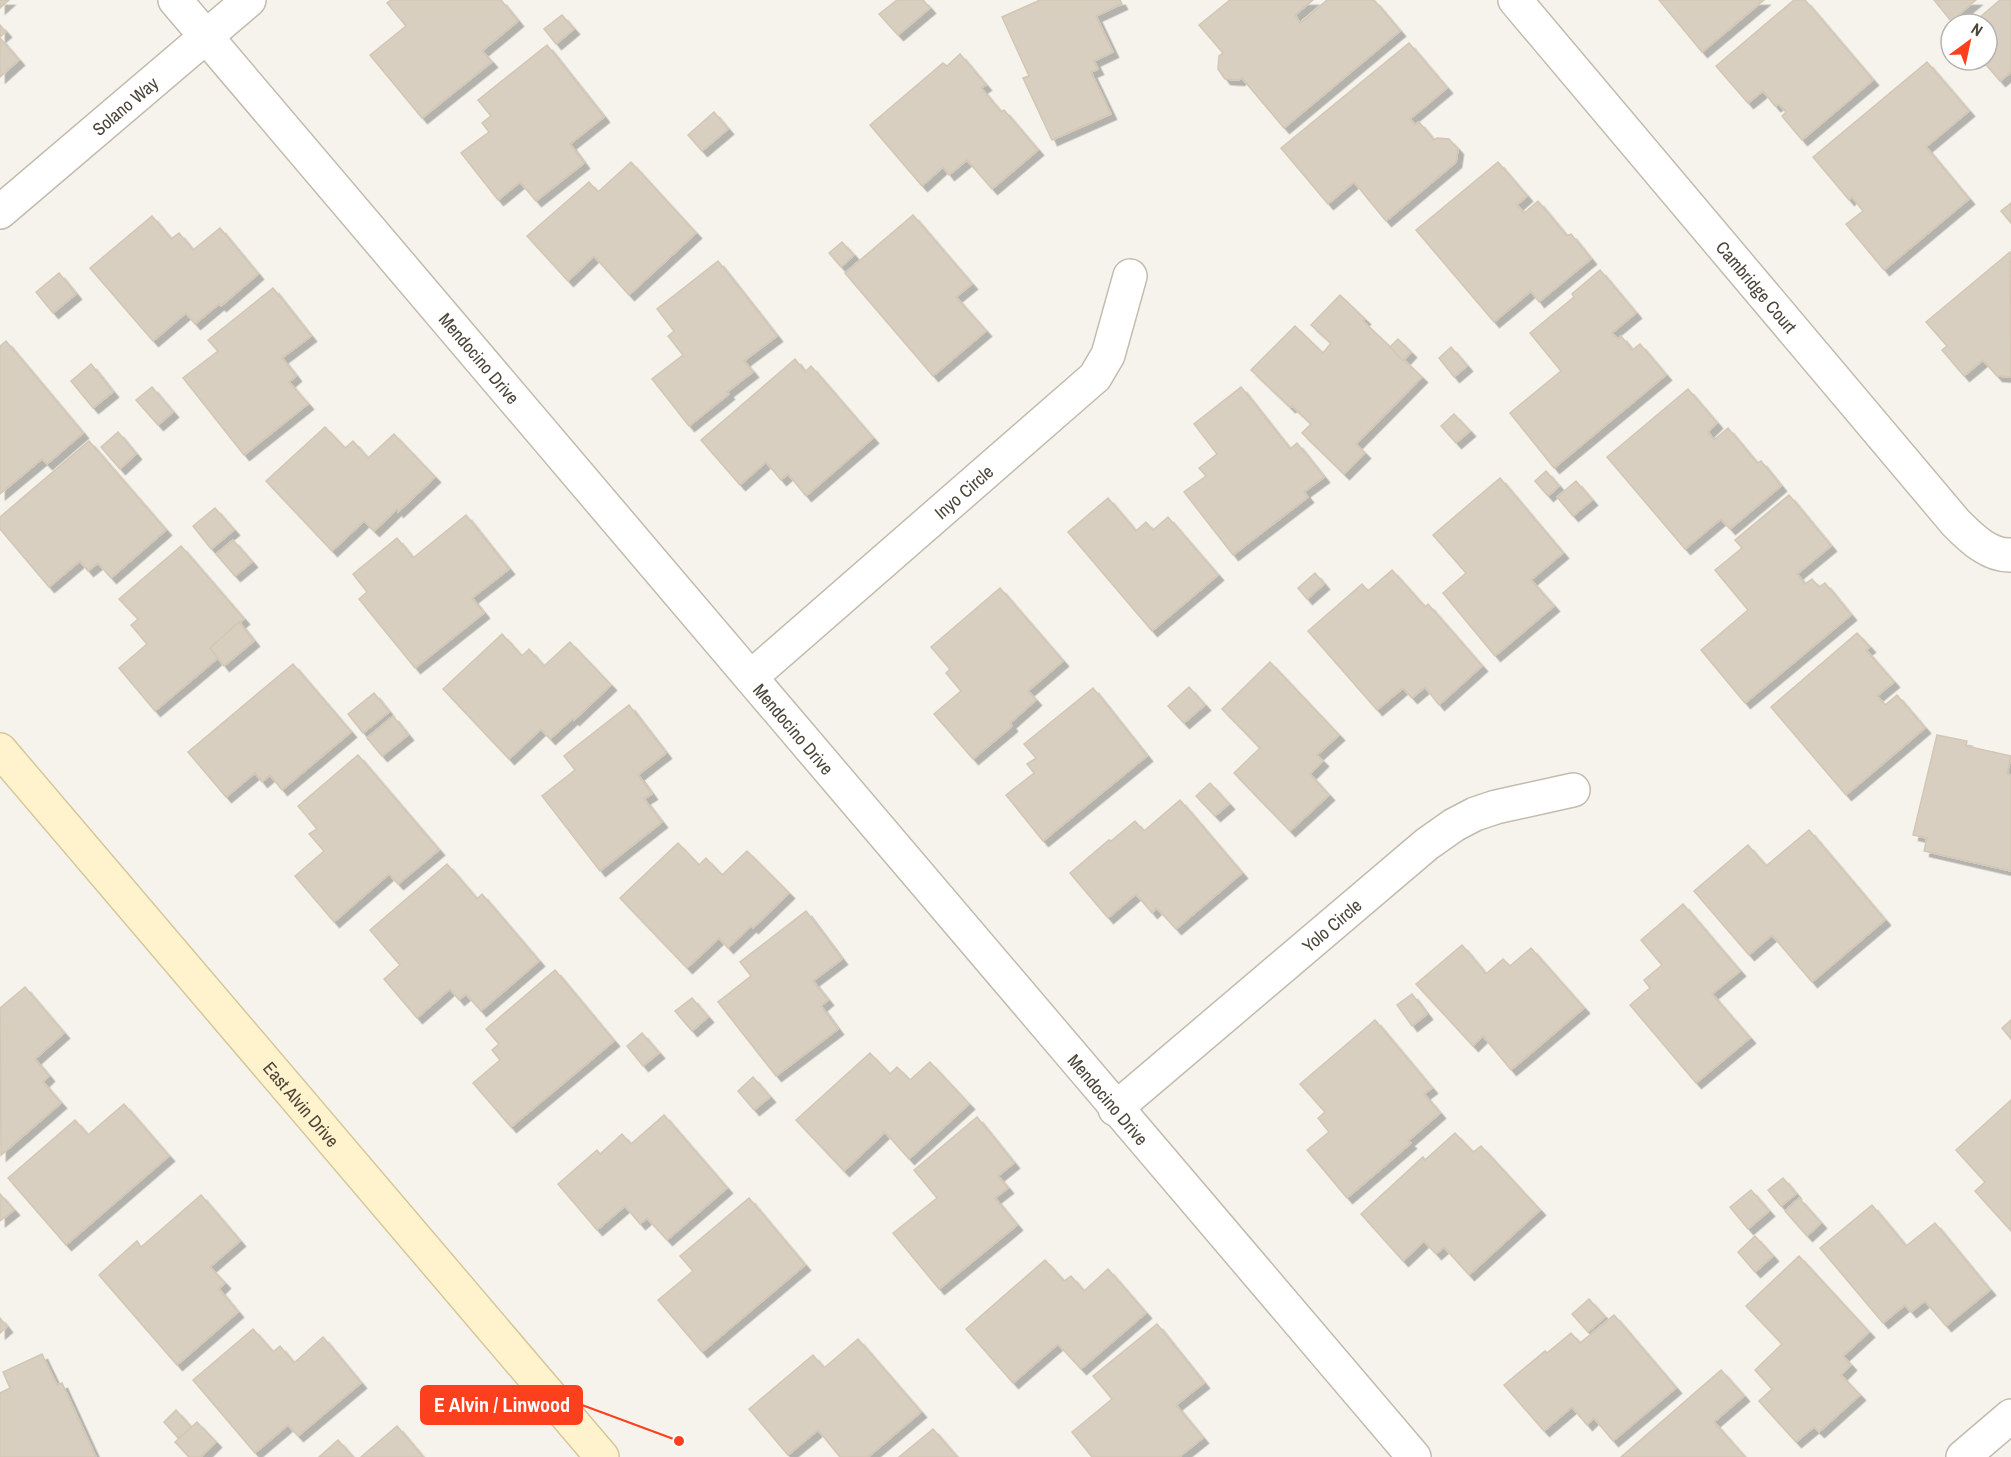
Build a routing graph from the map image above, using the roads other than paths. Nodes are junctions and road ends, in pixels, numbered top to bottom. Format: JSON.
{"nodes":[{"id":1,"x":175,"y":0,"type":"edge"},
{"id":2,"x":249,"y":0,"type":"edge"},
{"id":3,"x":1515,"y":0,"type":"edge"},
{"id":4,"x":206,"y":37,"type":"junction"},
{"id":5,"x":0,"y":212,"type":"edge"},
{"id":6,"x":1130,"y":276,"type":"dead end"},
{"id":7,"x":2011,"y":555,"type":"edge"},
{"id":8,"x":751,"y":676,"type":"junction"},
{"id":9,"x":0,"y":750,"type":"edge"},
{"id":10,"x":1573,"y":790,"type":"dead end"},
{"id":11,"x":1115,"y":1109,"type":"junction"},
{"id":12,"x":2011,"y":1416,"type":"edge"},
{"id":13,"x":603,"y":1457,"type":"edge"},
{"id":14,"x":1414,"y":1457,"type":"edge"},
{"id":15,"x":1963,"y":1457,"type":"edge"}],
"edges":[{"from":1,"to":4,"type":"street","name":"Mendocino Drive"},
{"from":2,"to":4,"type":"street","name":"Solano Way"},
{"from":3,"to":7,"type":"street","name":"Cambridge Court"},
{"from":4,"to":5,"type":"street","name":"Solano Way"},
{"from":4,"to":8,"type":"street","name":"Mendocino Drive"},
{"from":6,"to":8,"type":"street","name":"Inyo Circle"},
{"from":8,"to":11,"type":"street","name":"Mendocino Drive"},
{"from":9,"to":13,"type":"main road","name":"East Alvin Drive"},
{"from":10,"to":11,"type":"street","name":"Yolo Circle"},
{"from":11,"to":14,"type":"street","name":"Mendocino Drive"},
{"from":12,"to":15,"type":"street"}]}
